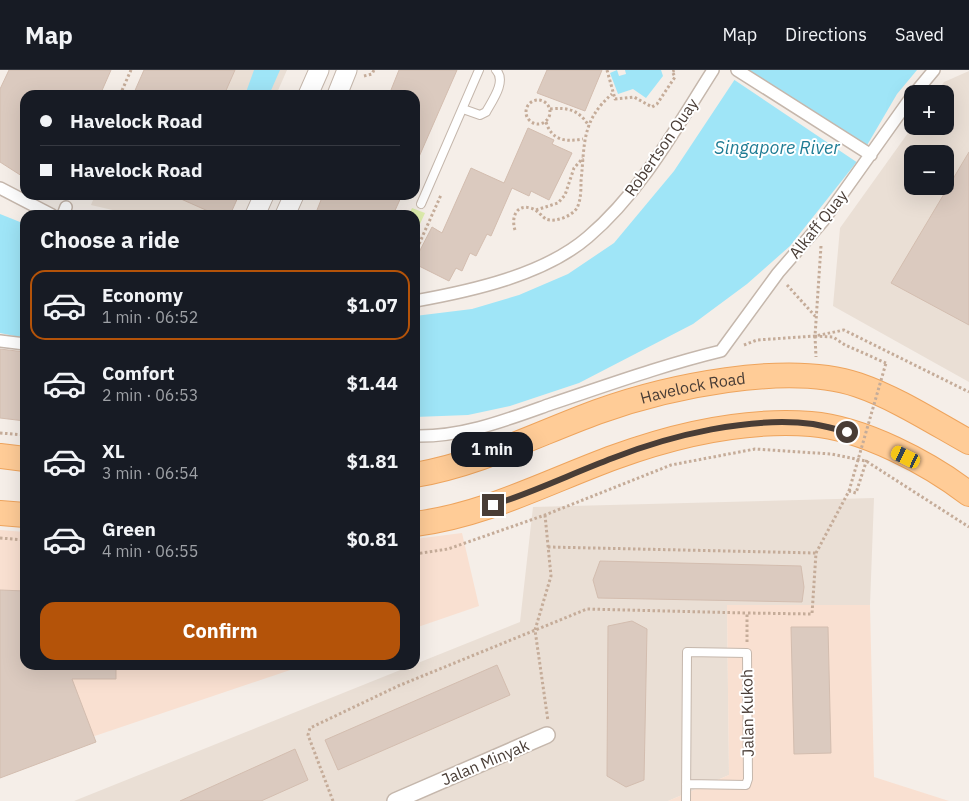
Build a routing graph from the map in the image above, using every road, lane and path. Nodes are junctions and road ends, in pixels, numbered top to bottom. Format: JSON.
{"nodes":[{"id":1,"x":131,"y":70,"type":"edge"},
{"id":2,"x":479,"y":70,"type":"edge"},
{"id":3,"x":496,"y":70,"type":"edge"},
{"id":4,"x":607,"y":70,"type":"edge"},
{"id":5,"x":676,"y":70,"type":"edge"},
{"id":6,"x":713,"y":70,"type":"edge"},
{"id":7,"x":737,"y":70,"type":"edge"},
{"id":8,"x":934,"y":70,"type":"edge"},
{"id":9,"x":921,"y":85,"type":"edge"},
{"id":10,"x":122,"y":90,"type":"edge"},
{"id":11,"x":612,"y":94,"type":"junction"},
{"id":12,"x":463,"y":108,"type":"junction"},
{"id":13,"x":904,"y":108,"type":"edge"},
{"id":14,"x":550,"y":109,"type":"junction"},
{"id":15,"x":546,"y":122,"type":"junction"},
{"id":16,"x":589,"y":126,"type":"junction"},
{"id":17,"x":584,"y":139,"type":"junction"},
{"id":18,"x":870,"y":155,"type":"junction"},
{"id":19,"x":583,"y":157,"type":"junction"},
{"id":20,"x":0,"y":188,"type":"edge"},
{"id":21,"x":20,"y":198,"type":"edge"},
{"id":22,"x":23,"y":200,"type":"edge"},
{"id":23,"x":421,"y":204,"type":"dead end"},
{"id":24,"x":42,"y":210,"type":"edge"},
{"id":25,"x":535,"y":210,"type":"junction"},
{"id":26,"x":823,"y":221,"type":"junction"},
{"id":27,"x":515,"y":230,"type":"dead end"},
{"id":28,"x":790,"y":289,"type":"dead end"},
{"id":29,"x":420,"y":300,"type":"edge"},
{"id":30,"x":815,"y":317,"type":"junction"},
{"id":31,"x":815,"y":336,"type":"junction"},
{"id":32,"x":0,"y":341,"type":"edge"},
{"id":33,"x":20,"y":343,"type":"edge"},
{"id":34,"x":722,"y":352,"type":"junction"},
{"id":35,"x":969,"y":392,"type":"edge"},
{"id":36,"x":0,"y":433,"type":"edge"},
{"id":37,"x":20,"y":435,"type":"edge"},
{"id":38,"x":420,"y":436,"type":"edge"},
{"id":39,"x":969,"y":442,"type":"edge"},
{"id":40,"x":0,"y":456,"type":"edge"},
{"id":41,"x":20,"y":458,"type":"edge"},
{"id":42,"x":866,"y":461,"type":"junction"},
{"id":43,"x":420,"y":474,"type":"edge"},
{"id":44,"x":849,"y":491,"type":"junction"},
{"id":45,"x":969,"y":494,"type":"edge"},
{"id":46,"x":0,"y":513,"type":"edge"},
{"id":47,"x":20,"y":515,"type":"edge"},
{"id":48,"x":545,"y":515,"type":"junction"},
{"id":49,"x":420,"y":523,"type":"edge"},
{"id":50,"x":969,"y":528,"type":"edge"},
{"id":51,"x":0,"y":538,"type":"edge"},
{"id":52,"x":20,"y":540,"type":"edge"},
{"id":53,"x":548,"y":547,"type":"junction"},
{"id":54,"x":420,"y":553,"type":"edge"},
{"id":55,"x":816,"y":553,"type":"junction"},
{"id":56,"x":747,"y":613,"type":"junction"},
{"id":57,"x":535,"y":630,"type":"junction"},
{"id":58,"x":747,"y":652,"type":"junction"},
{"id":59,"x":547,"y":735,"type":"joint"},
{"id":60,"x":686,"y":784,"type":"junction"},
{"id":61,"x":333,"y":801,"type":"edge"},
{"id":62,"x":395,"y":801,"type":"edge"},
{"id":63,"x":686,"y":801,"type":"edge"}],
"edges":[{"from":1,"to":10,"type":"path"},
{"from":2,"to":12,"type":"lane"},
{"from":3,"to":12,"type":"lane"},
{"from":4,"to":11,"type":"path"},
{"from":5,"to":11,"type":"path"},
{"from":6,"to":29,"type":"street","name":"Robertson Quay"},
{"from":7,"to":18,"type":"street"},
{"from":8,"to":9,"type":"street","name":"Alkaff Quay"},
{"from":11,"to":16,"type":"path"},
{"from":12,"to":23,"type":"lane"},
{"from":13,"to":18,"type":"street","name":"Alkaff Quay"},
{"from":14,"to":15,"type":"path"},
{"from":14,"to":15,"type":"path"},
{"from":14,"to":16,"type":"path"},
{"from":15,"to":17,"type":"path"},
{"from":16,"to":17,"type":"path"},
{"from":17,"to":19,"type":"path"},
{"from":18,"to":26,"type":"street","name":"Alkaff Quay"},
{"from":19,"to":25,"type":"path"},
{"from":19,"to":25,"type":"path"},
{"from":20,"to":21,"type":"street"},
{"from":22,"to":24,"type":"street"},
{"from":25,"to":27,"type":"path"},
{"from":26,"to":30,"type":"path"},
{"from":26,"to":34,"type":"street","name":"Alkaff Quay"},
{"from":28,"to":30,"type":"path"},
{"from":30,"to":31,"type":"path"},
{"from":31,"to":34,"type":"path"},
{"from":31,"to":35,"type":"path"},
{"from":31,"to":44,"type":"path","bridge":true},
{"from":32,"to":33,"type":"street"},
{"from":34,"to":38,"type":"street"},
{"from":36,"to":37,"type":"path"},
{"from":39,"to":43,"type":"main road","name":"Havelock Road"},
{"from":40,"to":41,"type":"main road"},
{"from":42,"to":44,"type":"path"},
{"from":42,"to":48,"type":"path"},
{"from":42,"to":50,"type":"path"},
{"from":44,"to":55,"type":"path"},
{"from":45,"to":49,"type":"main road"},
{"from":46,"to":47,"type":"main road"},
{"from":48,"to":53,"type":"path"},
{"from":48,"to":54,"type":"path"},
{"from":51,"to":52,"type":"path"},
{"from":53,"to":55,"type":"path"},
{"from":53,"to":57,"type":"path"},
{"from":55,"to":56,"type":"path"},
{"from":56,"to":57,"type":"path"},
{"from":56,"to":58,"type":"path"},
{"from":57,"to":59,"type":"path"},
{"from":57,"to":61,"type":"path"},
{"from":58,"to":60,"type":"lane","name":"Jalan Kukoh"},
{"from":58,"to":60,"type":"lane","name":"Jalan Kukoh"},
{"from":59,"to":62,"type":"street","name":"Jalan Minyak"},
{"from":60,"to":63,"type":"lane","name":"Jalan Kukoh"}]}
